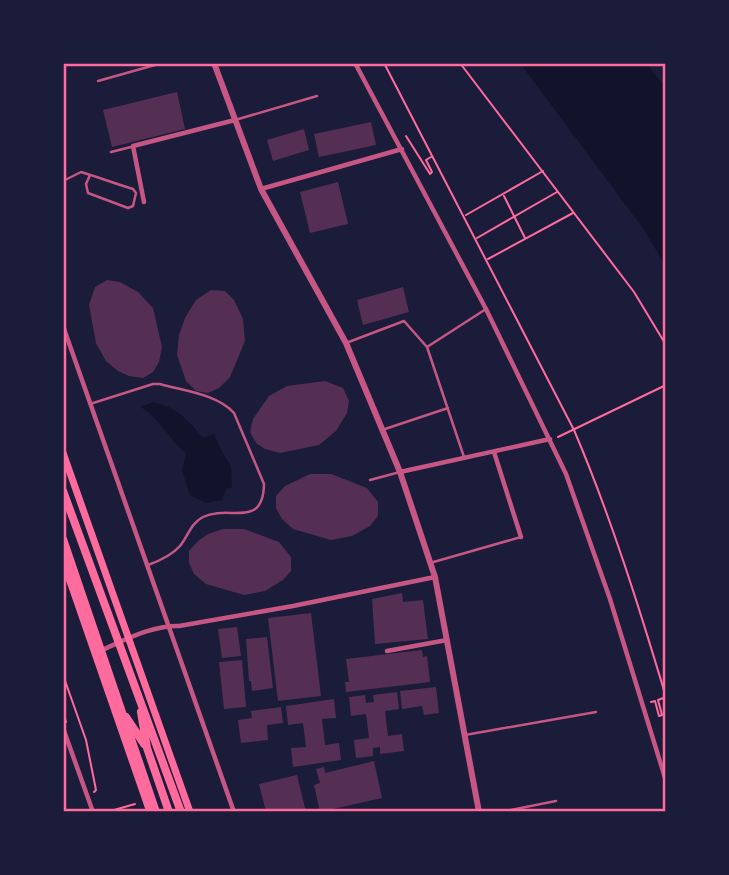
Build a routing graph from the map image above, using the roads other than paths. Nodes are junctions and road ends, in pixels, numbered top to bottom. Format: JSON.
{"nodes":[{"id":1,"x":162,"y":63,"type":"edge"},
{"id":2,"x":214,"y":63,"type":"edge"},
{"id":3,"x":355,"y":63,"type":"edge"},
{"id":4,"x":98,"y":81,"type":"dead end"},
{"id":5,"x":317,"y":96,"type":"dead end"},
{"id":6,"x":235,"y":120,"type":"junction"},
{"id":7,"x":133,"y":146,"type":"junction"},
{"id":8,"x":402,"y":149,"type":"junction"},
{"id":9,"x":111,"y":152,"type":"dead end"},
{"id":10,"x":90,"y":175,"type":"junction"},
{"id":11,"x":63,"y":181,"type":"edge"},
{"id":12,"x":261,"y":189,"type":"junction"},
{"id":13,"x":144,"y":202,"type":"dead end"},
{"id":14,"x":486,"y":309,"type":"junction"},
{"id":15,"x":63,"y":326,"type":"edge"},
{"id":16,"x":346,"y":343,"type":"junction"},
{"id":17,"x":427,"y":347,"type":"junction"},
{"id":18,"x":90,"y":404,"type":"junction"},
{"id":19,"x":448,"y":408,"type":"junction"},
{"id":20,"x":382,"y":430,"type":"junction"},
{"id":21,"x":550,"y":439,"type":"junction"},
{"id":22,"x":494,"y":452,"type":"junction"},
{"id":23,"x":63,"y":453,"type":"edge"},
{"id":24,"x":464,"y":457,"type":"junction"},
{"id":25,"x":400,"y":472,"type":"junction"},
{"id":26,"x":370,"y":480,"type":"dead end"},
{"id":27,"x":63,"y":491,"type":"edge"},
{"id":28,"x":521,"y":537,"type":"joint"},
{"id":29,"x":63,"y":539,"type":"edge"},
{"id":30,"x":63,"y":561,"type":"edge"},
{"id":31,"x":430,"y":563,"type":"junction"},
{"id":32,"x":148,"y":565,"type":"junction"},
{"id":33,"x":435,"y":577,"type":"junction"},
{"id":34,"x":169,"y":626,"type":"junction"},
{"id":35,"x":130,"y":638,"type":"junction"},
{"id":36,"x":447,"y":640,"type":"junction"},
{"id":37,"x":387,"y":651,"type":"dead end"},
{"id":38,"x":96,"y":653,"type":"junction"},
{"id":39,"x":137,"y":692,"type":"junction"},
{"id":40,"x":119,"y":706,"type":"junction"},
{"id":41,"x":596,"y":712,"type":"dead end"},
{"id":42,"x":63,"y":728,"type":"edge"},
{"id":43,"x":465,"y":735,"type":"junction"},
{"id":44,"x":147,"y":748,"type":"junction"},
{"id":45,"x":666,"y":781,"type":"edge"},
{"id":46,"x":556,"y":801,"type":"dead end"},
{"id":47,"x":93,"y":812,"type":"edge"},
{"id":48,"x":150,"y":812,"type":"edge"},
{"id":49,"x":156,"y":812,"type":"edge"},
{"id":50,"x":169,"y":812,"type":"edge"},
{"id":51,"x":181,"y":812,"type":"edge"},
{"id":52,"x":190,"y":812,"type":"edge"},
{"id":53,"x":234,"y":812,"type":"edge"},
{"id":54,"x":479,"y":812,"type":"edge"},
{"id":55,"x":500,"y":812,"type":"edge"}],
"edges":[{"from":1,"to":4,"type":"lane"},
{"from":2,"to":6,"type":"street"},
{"from":3,"to":8,"type":"street"},
{"from":5,"to":6,"type":"lane"},
{"from":6,"to":7,"type":"street"},
{"from":6,"to":12,"type":"street"},
{"from":7,"to":9,"type":"lane"},
{"from":7,"to":13,"type":"street"},
{"from":8,"to":12,"type":"street"},
{"from":8,"to":14,"type":"street"},
{"from":10,"to":10,"type":"lane"},
{"from":10,"to":11,"type":"lane"},
{"from":12,"to":16,"type":"street"},
{"from":14,"to":17,"type":"lane"},
{"from":14,"to":21,"type":"street"},
{"from":15,"to":18,"type":"street"},
{"from":16,"to":17,"type":"lane"},
{"from":16,"to":20,"type":"street"},
{"from":17,"to":19,"type":"lane"},
{"from":18,"to":32,"type":"street"},
{"from":18,"to":32,"type":"lane"},
{"from":19,"to":20,"type":"lane"},
{"from":19,"to":24,"type":"lane"},
{"from":20,"to":25,"type":"street"},
{"from":21,"to":22,"type":"street"},
{"from":21,"to":45,"type":"street"},
{"from":22,"to":24,"type":"street"},
{"from":22,"to":28,"type":"street"},
{"from":23,"to":35,"type":"main road"},
{"from":24,"to":25,"type":"street"},
{"from":25,"to":26,"type":"lane"},
{"from":25,"to":31,"type":"street"},
{"from":27,"to":39,"type":"highway"},
{"from":28,"to":31,"type":"lane"},
{"from":29,"to":40,"type":"highway"},
{"from":30,"to":38,"type":"main road"},
{"from":31,"to":33,"type":"street"},
{"from":32,"to":34,"type":"street"},
{"from":33,"to":34,"type":"street"},
{"from":33,"to":36,"type":"street"},
{"from":34,"to":35,"type":"street"},
{"from":34,"to":53,"type":"street"},
{"from":35,"to":38,"type":"street"},
{"from":35,"to":52,"type":"main road"},
{"from":36,"to":37,"type":"street"},
{"from":36,"to":43,"type":"street"},
{"from":38,"to":48,"type":"main road"},
{"from":39,"to":44,"type":"highway"},
{"from":39,"to":51,"type":"highway"},
{"from":40,"to":44,"type":"highway"},
{"from":40,"to":49,"type":"highway"},
{"from":41,"to":43,"type":"lane"},
{"from":42,"to":47,"type":"street"},
{"from":43,"to":54,"type":"street"},
{"from":44,"to":50,"type":"highway"},
{"from":46,"to":55,"type":"lane"}]}
